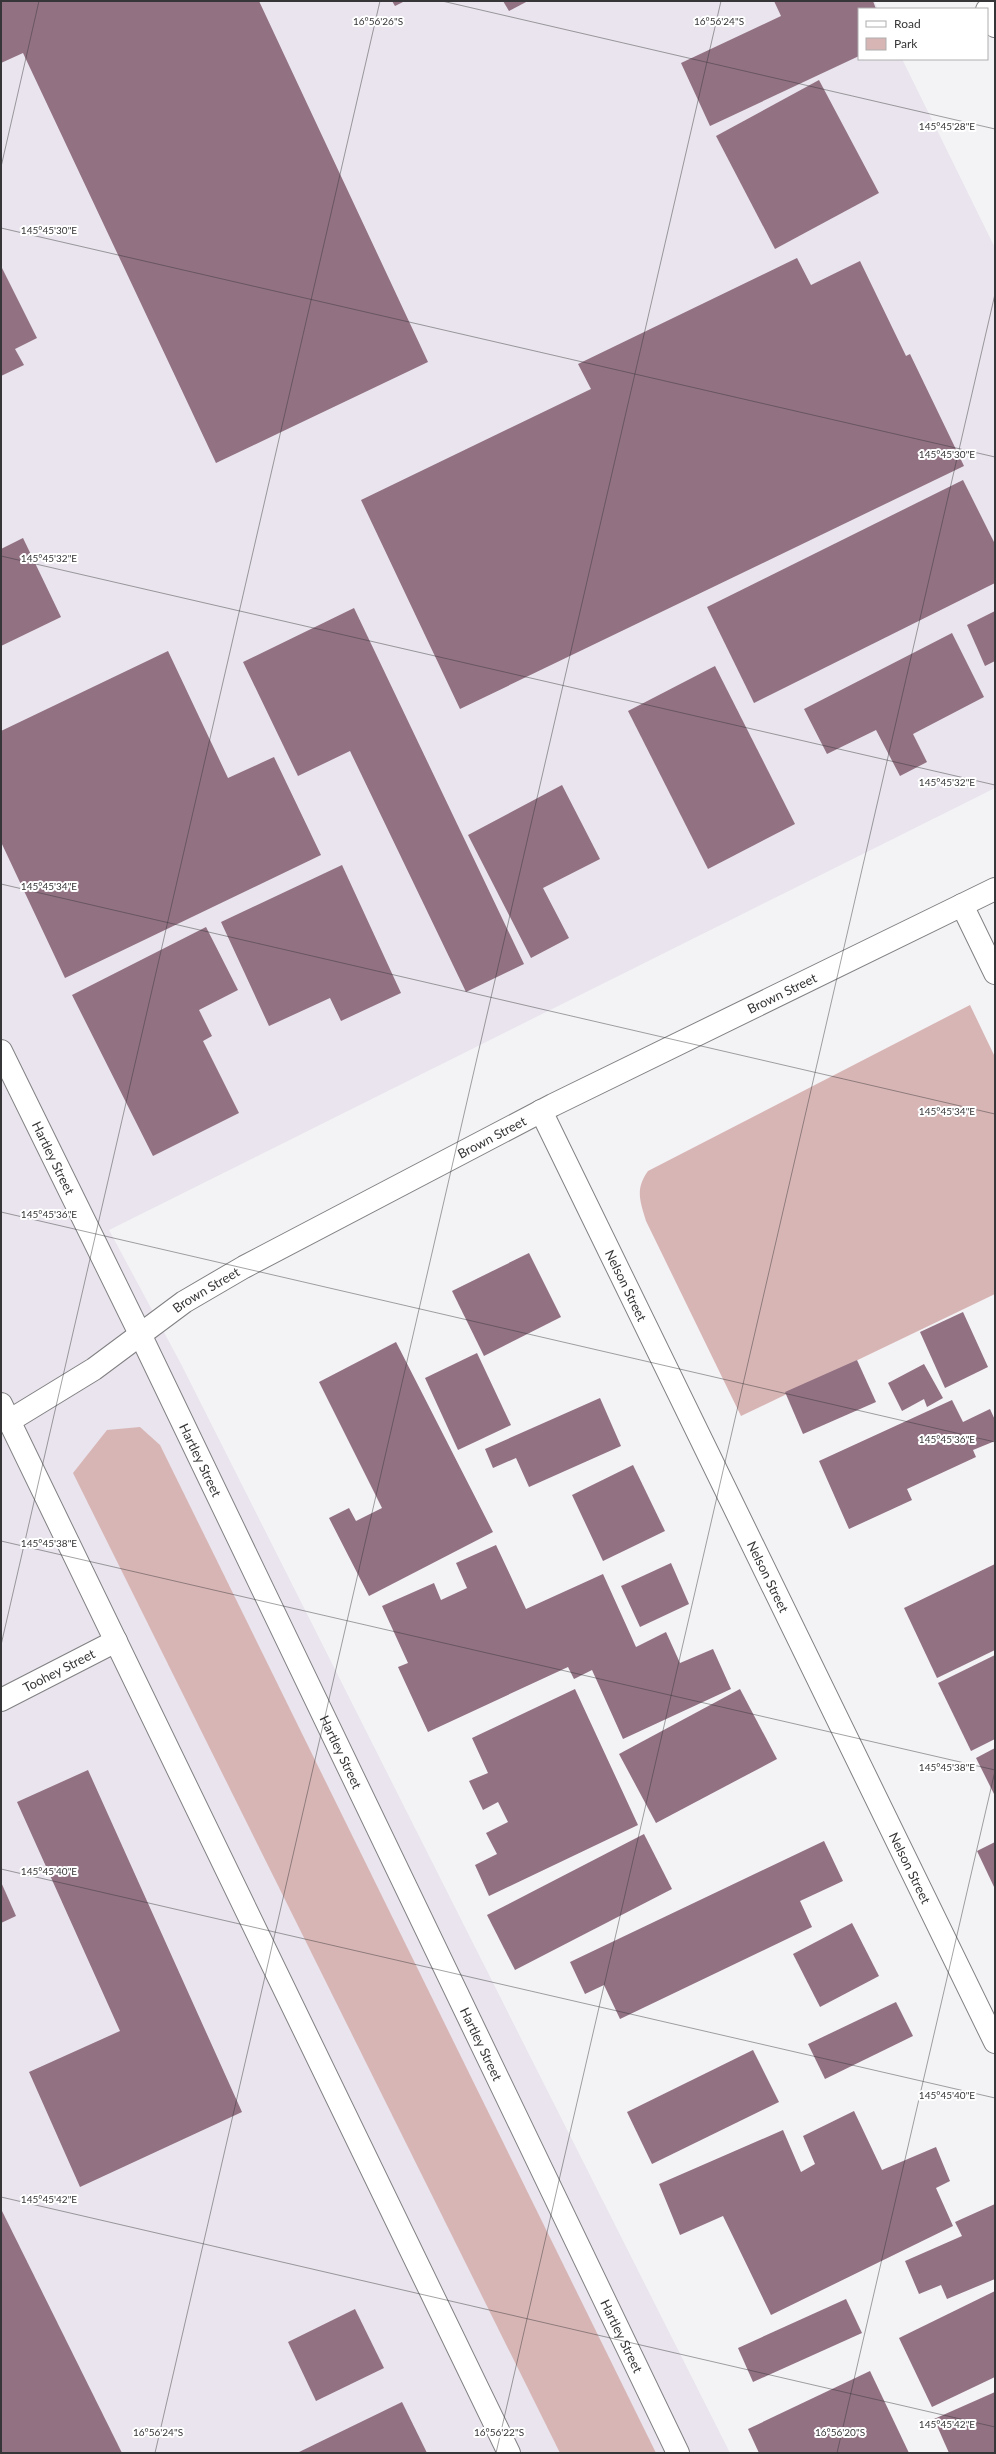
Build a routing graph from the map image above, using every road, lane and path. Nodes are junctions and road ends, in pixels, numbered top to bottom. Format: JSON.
{"nodes":[{"id":1,"x":988,"y":12,"type":"edge"},
{"id":2,"x":995,"y":26,"type":"edge"},
{"id":3,"x":995,"y":889,"type":"edge"},
{"id":4,"x":962,"y":905,"type":"junction"},
{"id":5,"x":995,"y":974,"type":"edge"},
{"id":6,"x":1,"y":1051,"type":"edge"},
{"id":7,"x":541,"y":1111,"type":"junction"},
{"id":8,"x":140,"y":1334,"type":"junction"},
{"id":9,"x":5,"y":1413,"type":"edge"},
{"id":10,"x":116,"y":1641,"type":"junction"},
{"id":11,"x":1,"y":1700,"type":"edge"},
{"id":12,"x":995,"y":2042,"type":"edge"},
{"id":13,"x":509,"y":2453,"type":"edge"},
{"id":14,"x":678,"y":2453,"type":"edge"}],
"edges":[{"from":1,"to":2,"type":"street"},
{"from":3,"to":4,"type":"street","name":"Brown Street"},
{"from":4,"to":5,"type":"street"},
{"from":4,"to":7,"type":"street","name":"Brown Street"},
{"from":6,"to":8,"type":"street","name":"Hartley Street"},
{"from":7,"to":8,"type":"street","name":"Brown Street"},
{"from":7,"to":12,"type":"street","name":"Nelson Street"},
{"from":8,"to":9,"type":"street","name":"Brown Street"},
{"from":8,"to":14,"type":"street","name":"Hartley Street"},
{"from":9,"to":10,"type":"street"},
{"from":10,"to":11,"type":"street","name":"Toohey Street"},
{"from":10,"to":13,"type":"street"}]}
